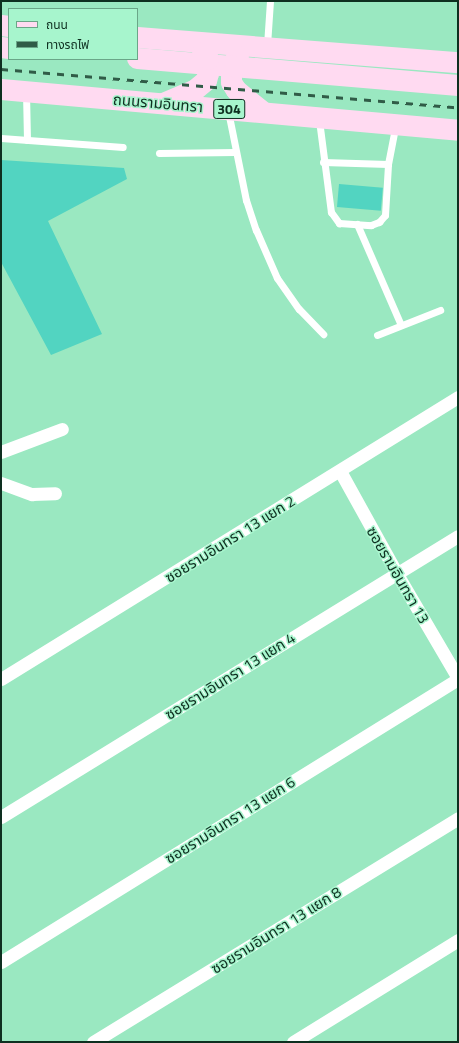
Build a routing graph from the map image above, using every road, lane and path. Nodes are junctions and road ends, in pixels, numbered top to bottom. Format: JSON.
{"nodes":[{"id":1,"x":270,"y":1,"type":"edge"},
{"id":2,"x":138,"y":36,"type":"edge"},
{"id":3,"x":185,"y":41,"type":"junction"},
{"id":4,"x":267,"y":47,"type":"junction"},
{"id":5,"x":138,"y":58,"type":"edge"},
{"id":6,"x":458,"y":62,"type":"edge"},
{"id":7,"x":458,"y":85,"type":"edge"},
{"id":8,"x":1,"y":89,"type":"edge"},
{"id":9,"x":26,"y":91,"type":"junction"},
{"id":10,"x":162,"y":103,"type":"junction"},
{"id":11,"x":228,"y":109,"type":"junction"},
{"id":12,"x":263,"y":112,"type":"junction"},
{"id":13,"x":319,"y":118,"type":"junction"},
{"id":14,"x":395,"y":124,"type":"junction"},
{"id":15,"x":458,"y":130,"type":"edge"},
{"id":16,"x":1,"y":138,"type":"edge"},
{"id":17,"x":27,"y":140,"type":"junction"},
{"id":18,"x":123,"y":147,"type":"dead end"},
{"id":19,"x":235,"y":152,"type":"junction"},
{"id":20,"x":159,"y":153,"type":"dead end"},
{"id":21,"x":323,"y":162,"type":"junction"},
{"id":22,"x":388,"y":164,"type":"junction"},
{"id":23,"x":357,"y":224,"type":"junction"},
{"id":24,"x":440,"y":310,"type":"dead end"},
{"id":25,"x":401,"y":325,"type":"junction"},
{"id":26,"x":323,"y":334,"type":"dead end"},
{"id":27,"x":377,"y":335,"type":"dead end"},
{"id":28,"x":458,"y":398,"type":"edge"},
{"id":29,"x":62,"y":429,"type":"dead end"},
{"id":30,"x":1,"y":452,"type":"edge"},
{"id":31,"x":340,"y":471,"type":"junction"},
{"id":32,"x":1,"y":483,"type":"edge"},
{"id":33,"x":55,"y":493,"type":"dead end"},
{"id":34,"x":458,"y":536,"type":"edge"},
{"id":35,"x":397,"y":574,"type":"junction"},
{"id":36,"x":458,"y":678,"type":"edge"},
{"id":37,"x":1,"y":679,"type":"edge"},
{"id":38,"x":1,"y":817,"type":"edge"},
{"id":39,"x":458,"y":818,"type":"edge"},
{"id":40,"x":458,"y":940,"type":"edge"},
{"id":41,"x":1,"y":962,"type":"edge"},
{"id":42,"x":93,"y":1042,"type":"edge"},
{"id":43,"x":293,"y":1042,"type":"edge"}],
"edges":[{"from":1,"to":4,"type":"lane"},
{"from":2,"to":3,"type":"main road"},
{"from":3,"to":4,"type":"main road"},
{"from":3,"to":10,"type":"main road"},
{"from":4,"to":6,"type":"main road"},
{"from":4,"to":12,"type":"main road"},
{"from":5,"to":7,"type":"main road"},
{"from":8,"to":9,"type":"main road","name":"ถนนรามอินทรา","number":"304"},
{"from":9,"to":10,"type":"main road","name":"ถนนรามอินทรา","number":"304"},
{"from":9,"to":17,"type":"lane"},
{"from":10,"to":11,"type":"main road","name":"ถนนรามอินทรา","number":"304"},
{"from":11,"to":12,"type":"main road","name":"ถนนรามอินทรา","number":"304"},
{"from":11,"to":19,"type":"lane"},
{"from":12,"to":13,"type":"main road","name":"ถนนรามอินทรา","number":"304"},
{"from":13,"to":14,"type":"main road","name":"ถนนรามอินทรา","number":"304"},
{"from":13,"to":21,"type":"lane"},
{"from":14,"to":15,"type":"main road","name":"ถนนรามอินทรา","number":"304"},
{"from":14,"to":22,"type":"lane"},
{"from":16,"to":17,"type":"lane"},
{"from":17,"to":18,"type":"lane"},
{"from":19,"to":20,"type":"lane"},
{"from":19,"to":26,"type":"lane"},
{"from":21,"to":22,"type":"lane"},
{"from":21,"to":23,"type":"lane"},
{"from":22,"to":23,"type":"lane"},
{"from":23,"to":25,"type":"lane"},
{"from":24,"to":25,"type":"lane"},
{"from":25,"to":27,"type":"lane"},
{"from":28,"to":31,"type":"street","name":"ซอยรามอินทรา 13 แยก 2"},
{"from":29,"to":30,"type":"street"},
{"from":31,"to":35,"type":"street","name":"ซอยรามอินทรา 13"},
{"from":31,"to":37,"type":"street","name":"ซอยรามอินทรา 13 แยก 2"},
{"from":32,"to":33,"type":"street"},
{"from":34,"to":35,"type":"street","name":"ซอยรามอินทรา 13 แยก 4"},
{"from":35,"to":36,"type":"street","name":"ซอยรามอินทรา 13"},
{"from":35,"to":38,"type":"street","name":"ซอยรามอินทรา 13 แยก 4"},
{"from":36,"to":41,"type":"street","name":"ซอยรามอินทรา 13 แยก 6"},
{"from":39,"to":42,"type":"street","name":"ซอยรามอินทรา 13 แยก 8"},
{"from":40,"to":43,"type":"street"}]}
